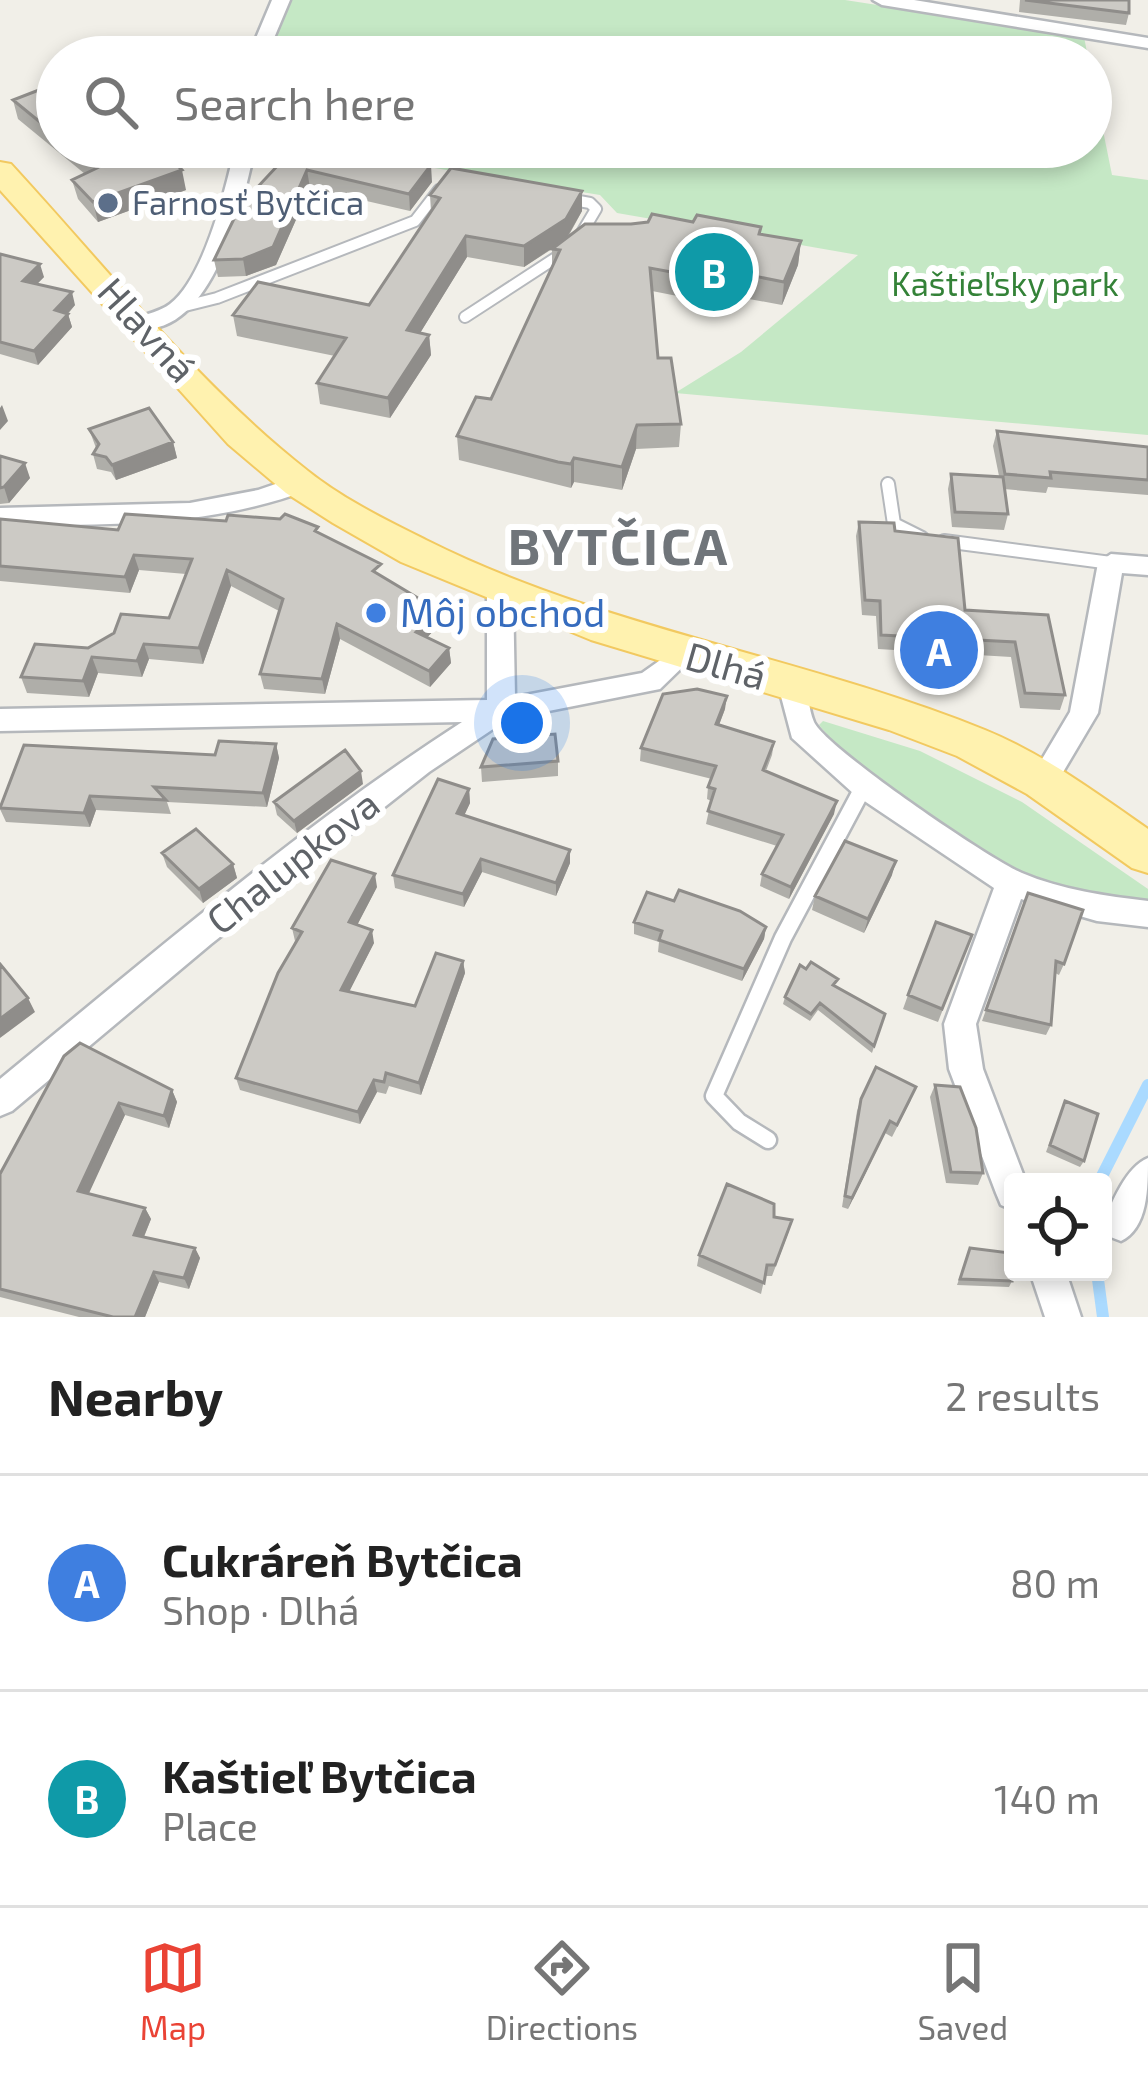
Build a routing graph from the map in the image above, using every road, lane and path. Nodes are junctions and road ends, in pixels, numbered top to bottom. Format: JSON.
{"nodes":[{"id":1,"x":281,"y":0,"type":"edge"},
{"id":2,"x":882,"y":0,"type":"edge"},
{"id":3,"x":951,"y":4,"type":"edge"},
{"id":4,"x":266,"y":36,"type":"edge"},
{"id":5,"x":1148,"y":43,"type":"edge"},
{"id":6,"x":241,"y":168,"type":"edge"},
{"id":7,"x":448,"y":178,"type":"edge"},
{"id":8,"x":8,"y":187,"type":"edge"},
{"id":9,"x":550,"y":196,"type":"edge"},
{"id":10,"x":181,"y":307,"type":"junction"},
{"id":11,"x":465,"y":317,"type":"dead end"},
{"id":12,"x":143,"y":323,"type":"junction"},
{"id":13,"x":299,"y":484,"type":"junction"},
{"id":14,"x":888,"y":484,"type":"dead end"},
{"id":15,"x":0,"y":517,"type":"edge"},
{"id":16,"x":1112,"y":563,"type":"junction"},
{"id":17,"x":1148,"y":566,"type":"edge"},
{"id":18,"x":500,"y":590,"type":"junction"},
{"id":19,"x":683,"y":654,"type":"junction"},
{"id":20,"x":792,"y":685,"type":"junction"},
{"id":21,"x":501,"y":710,"type":"junction"},
{"id":22,"x":0,"y":720,"type":"edge"},
{"id":23,"x":1043,"y":781,"type":"junction"},
{"id":24,"x":864,"y":786,"type":"junction"},
{"id":25,"x":1148,"y":854,"type":"edge"},
{"id":26,"x":1011,"y":883,"type":"junction"},
{"id":27,"x":1148,"y":914,"type":"edge"},
{"id":28,"x":0,"y":1100,"type":"edge"},
{"id":29,"x":768,"y":1139,"type":"dead end"},
{"id":30,"x":1005,"y":1173,"type":"edge"},
{"id":31,"x":1148,"y":1175,"type":"edge"},
{"id":32,"x":1120,"y":1224,"type":"dead end"},
{"id":33,"x":1051,"y":1281,"type":"edge"},
{"id":34,"x":1064,"y":1317,"type":"edge"}],
"edges":[{"from":1,"to":4,"type":"street"},
{"from":2,"to":3,"type":"street"},
{"from":3,"to":5,"type":"street"},
{"from":6,"to":10,"type":"street"},
{"from":7,"to":10,"type":"lane"},
{"from":8,"to":12,"type":"main road","name":"Hlavná"},
{"from":9,"to":11,"type":"lane"},
{"from":10,"to":12,"type":"street"},
{"from":12,"to":13,"type":"main road","name":"Hlavná"},
{"from":13,"to":15,"type":"street"},
{"from":13,"to":18,"type":"main road","name":"Dlhá"},
{"from":14,"to":16,"type":"lane"},
{"from":16,"to":17,"type":"street"},
{"from":16,"to":23,"type":"street"},
{"from":18,"to":19,"type":"main road","name":"Dlhá"},
{"from":18,"to":21,"type":"street"},
{"from":19,"to":20,"type":"main road","name":"Dlhá"},
{"from":19,"to":21,"type":"street"},
{"from":20,"to":23,"type":"main road","name":"Dlhá"},
{"from":20,"to":24,"type":"street"},
{"from":21,"to":22,"type":"street"},
{"from":21,"to":28,"type":"street","name":"Chalupkova"},
{"from":23,"to":25,"type":"main road","name":"Dlhá"},
{"from":24,"to":26,"type":"street"},
{"from":24,"to":29,"type":"lane"},
{"from":26,"to":27,"type":"street"},
{"from":26,"to":30,"type":"street"},
{"from":31,"to":32,"type":"street"},
{"from":33,"to":34,"type":"street"}]}
